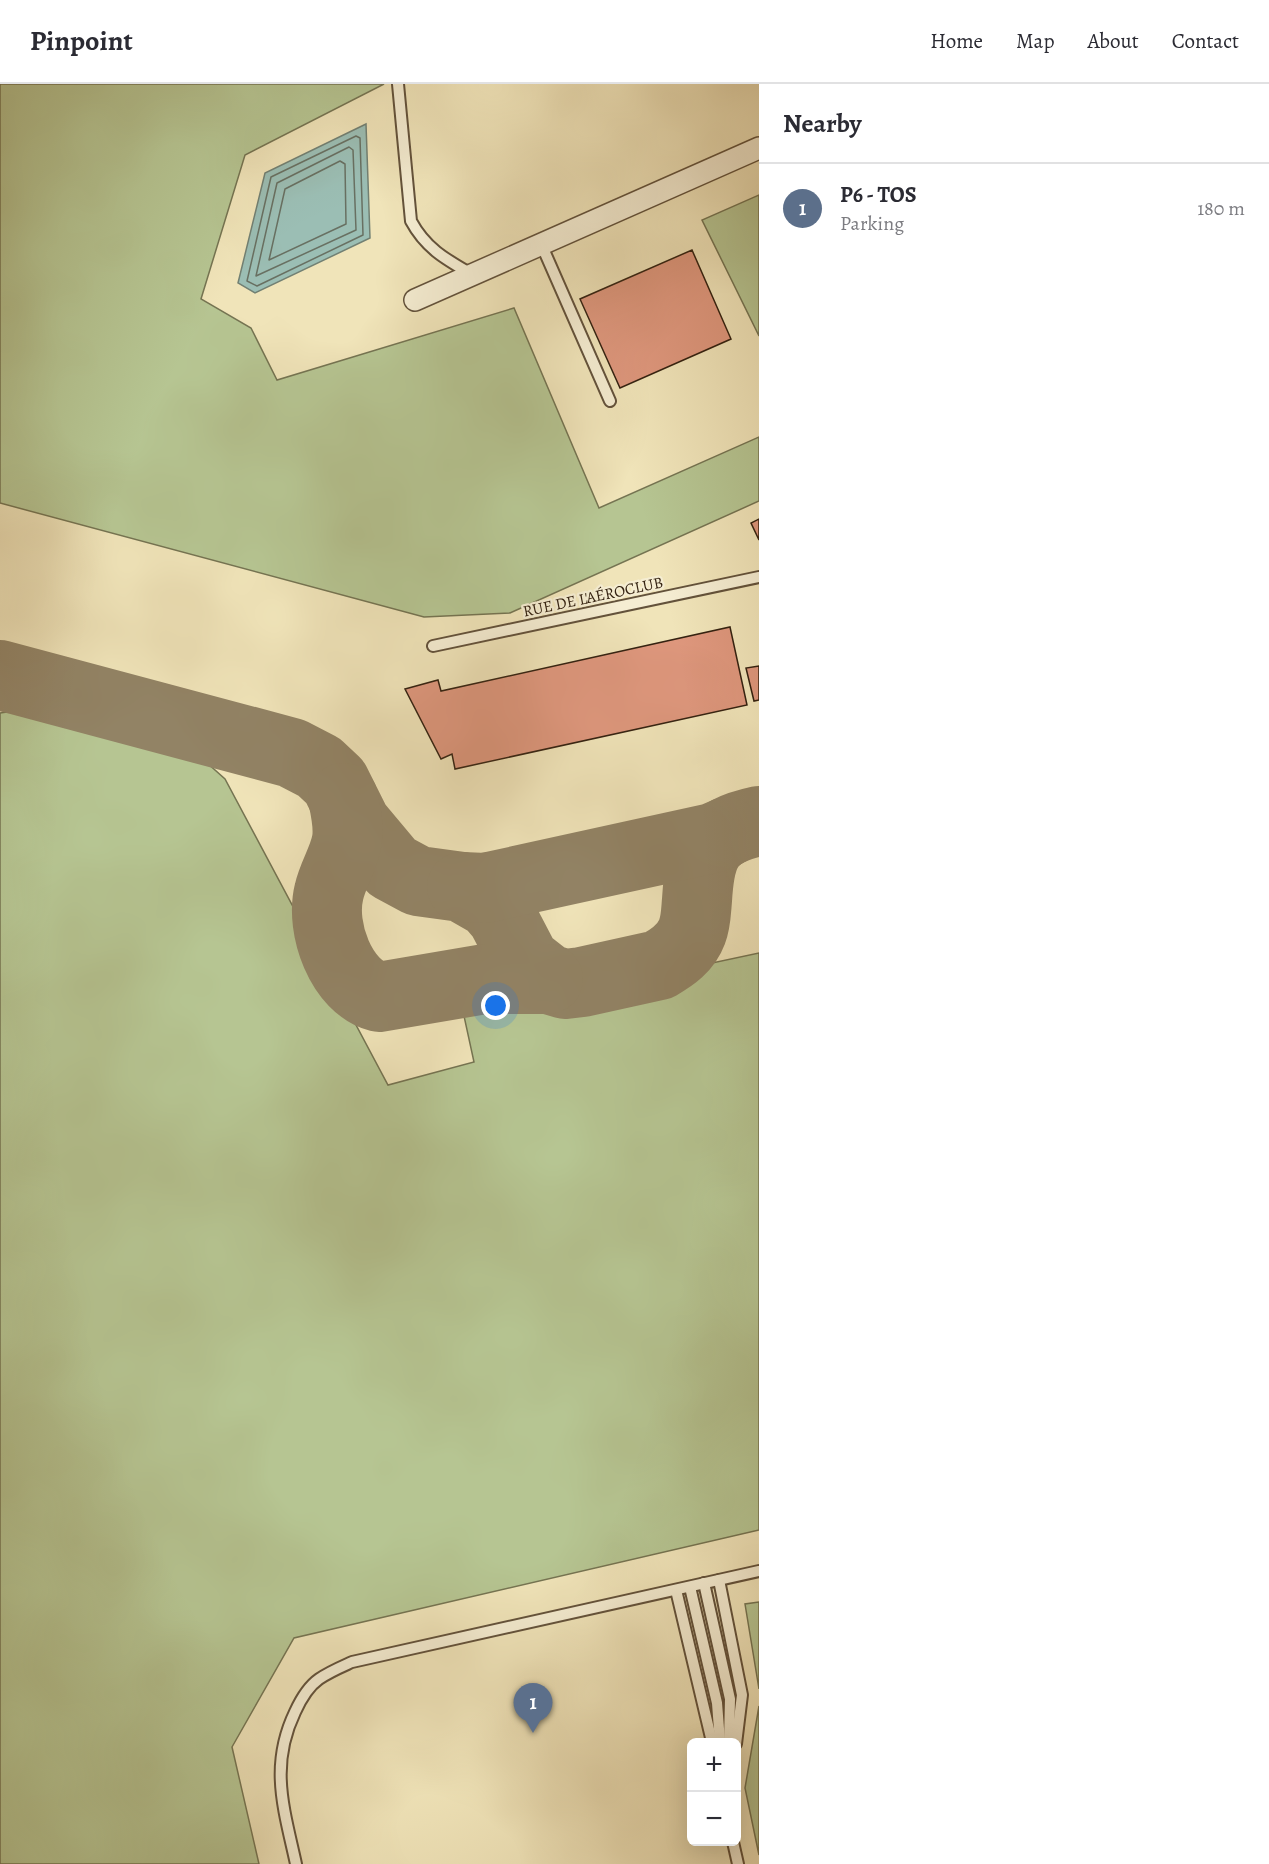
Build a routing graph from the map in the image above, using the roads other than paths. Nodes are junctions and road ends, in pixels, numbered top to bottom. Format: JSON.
{"nodes":[{"id":1,"x":398,"y":84,"type":"edge"},
{"id":2,"x":759,"y":148,"type":"edge"},
{"id":3,"x":542,"y":246,"type":"junction"},
{"id":4,"x":474,"y":275,"type":"junction"},
{"id":5,"x":415,"y":300,"type":"dead end"},
{"id":6,"x":610,"y":401,"type":"dead end"},
{"id":7,"x":759,"y":577,"type":"edge"},
{"id":8,"x":433,"y":646,"type":"dead end"},
{"id":9,"x":759,"y":1570,"type":"edge"},
{"id":10,"x":719,"y":1580,"type":"junction"},
{"id":11,"x":704,"y":1583,"type":"junction"},
{"id":12,"x":690,"y":1587,"type":"junction"},
{"id":13,"x":676,"y":1590,"type":"junction"},
{"id":14,"x":711,"y":1738,"type":"edge"},
{"id":15,"x":720,"y":1738,"type":"edge"},
{"id":16,"x":729,"y":1738,"type":"edge"},
{"id":17,"x":737,"y":1738,"type":"edge"},
{"id":18,"x":734,"y":1846,"type":"edge"},
{"id":19,"x":296,"y":1864,"type":"edge"},
{"id":20,"x":738,"y":1864,"type":"edge"}],
"edges":[{"from":1,"to":4,"type":"lane"},
{"from":2,"to":3,"type":"street"},
{"from":3,"to":4,"type":"street"},
{"from":3,"to":6,"type":"lane"},
{"from":4,"to":5,"type":"street"},
{"from":7,"to":8,"type":"lane","name":"RUE DE L'AÉROCLUB"},
{"from":9,"to":10,"type":"lane"},
{"from":10,"to":11,"type":"lane"},
{"from":10,"to":17,"type":"lane"},
{"from":11,"to":12,"type":"lane"},
{"from":11,"to":16,"type":"lane"},
{"from":12,"to":13,"type":"lane"},
{"from":12,"to":15,"type":"lane"},
{"from":13,"to":14,"type":"lane"},
{"from":13,"to":19,"type":"lane"},
{"from":18,"to":20,"type":"lane"}]}
